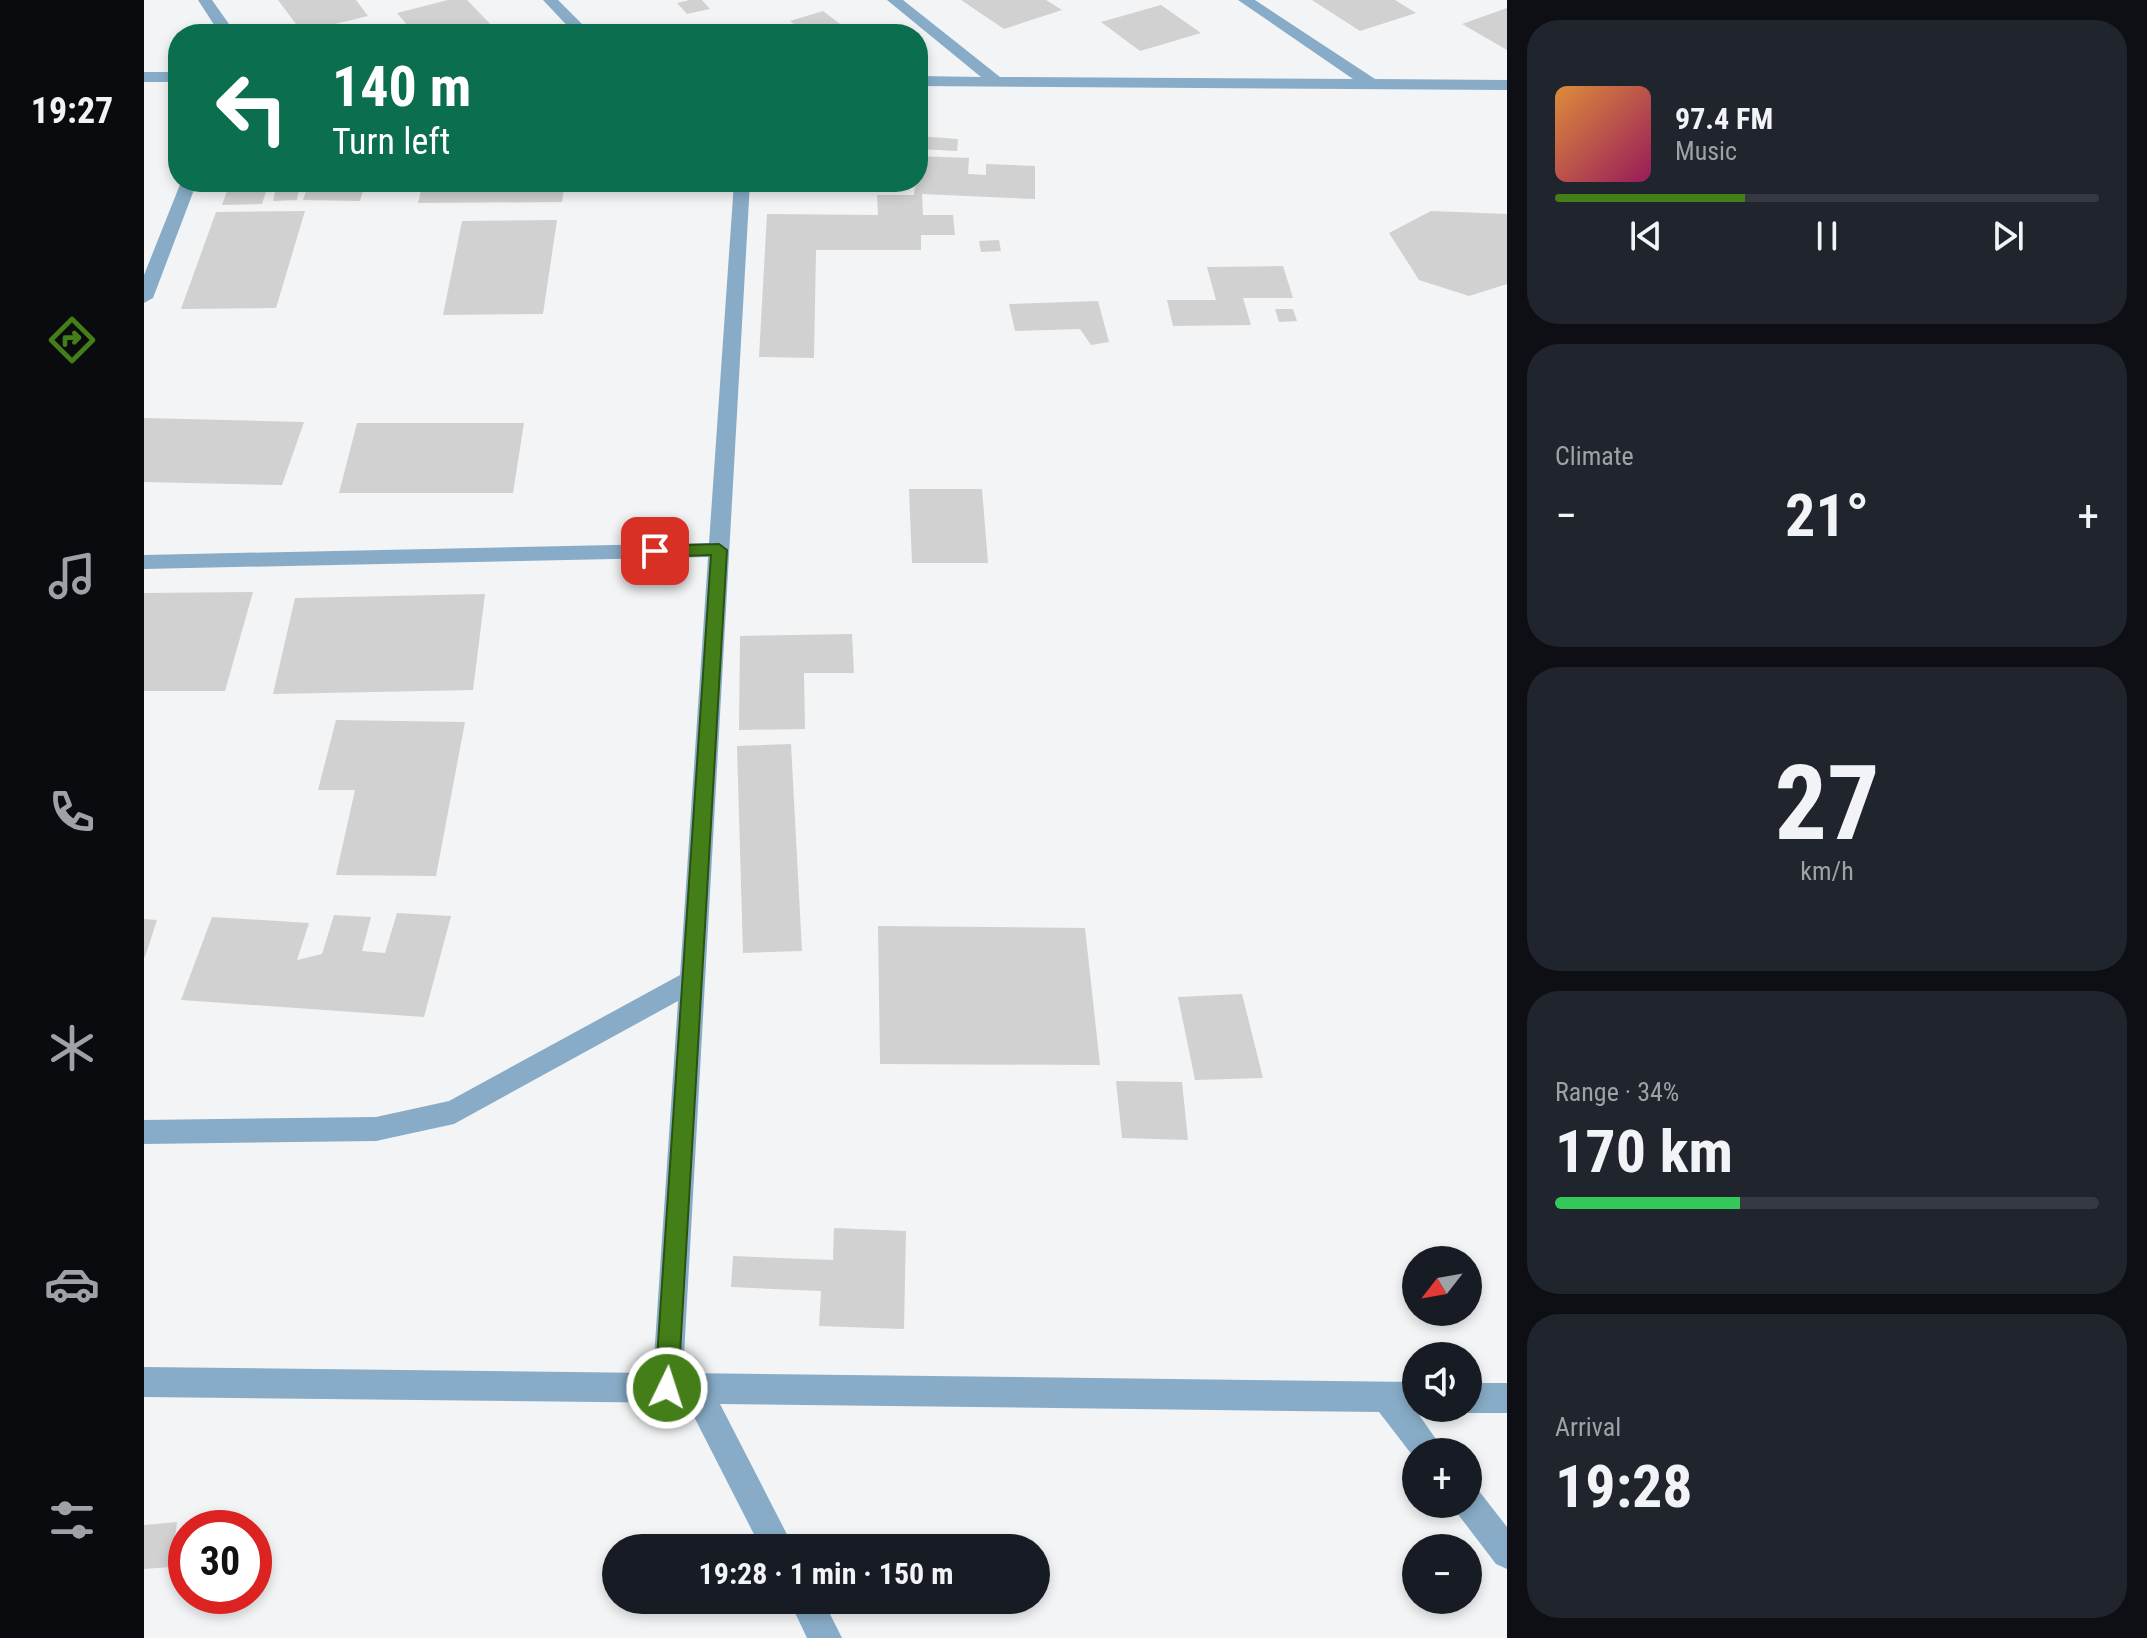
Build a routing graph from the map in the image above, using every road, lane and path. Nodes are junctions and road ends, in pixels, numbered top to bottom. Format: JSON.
{"nodes":[{"id":1,"x":205,"y":0,"type":"edge"},
{"id":2,"x":550,"y":0,"type":"edge"},
{"id":3,"x":894,"y":0,"type":"edge"},
{"id":4,"x":1245,"y":0,"type":"edge"},
{"id":5,"x":221,"y":24,"type":"edge"},
{"id":6,"x":574,"y":24,"type":"edge"},
{"id":7,"x":924,"y":24,"type":"edge"},
{"id":8,"x":928,"y":27,"type":"edge"},
{"id":9,"x":144,"y":77,"type":"edge"},
{"id":10,"x":168,"y":77,"type":"edge"},
{"id":11,"x":928,"y":81,"type":"edge"},
{"id":12,"x":997,"y":82,"type":"junction"},
{"id":13,"x":1371,"y":84,"type":"junction"},
{"id":14,"x":1507,"y":85,"type":"edge"},
{"id":15,"x":185,"y":192,"type":"edge"},
{"id":16,"x":741,"y":192,"type":"edge"},
{"id":17,"x":144,"y":298,"type":"edge"},
{"id":18,"x":719,"y":550,"type":"junction"},
{"id":19,"x":144,"y":562,"type":"edge"},
{"id":20,"x":692,"y":981,"type":"junction"},
{"id":21,"x":144,"y":1132,"type":"edge"},
{"id":22,"x":144,"y":1382,"type":"edge"},
{"id":23,"x":681,"y":1388,"type":"junction"},
{"id":24,"x":1402,"y":1397,"type":"edge"},
{"id":25,"x":1482,"y":1398,"type":"edge"},
{"id":26,"x":1507,"y":1398,"type":"edge"},
{"id":27,"x":1480,"y":1518,"type":"edge"},
{"id":28,"x":770,"y":1534,"type":"edge"},
{"id":29,"x":1507,"y":1553,"type":"edge"},
{"id":30,"x":812,"y":1614,"type":"edge"},
{"id":31,"x":825,"y":1638,"type":"edge"}],
"edges":[{"from":1,"to":5,"type":"street"},
{"from":2,"to":6,"type":"street"},
{"from":3,"to":7,"type":"street"},
{"from":4,"to":13,"type":"street"},
{"from":8,"to":12,"type":"street"},
{"from":9,"to":10,"type":"street"},
{"from":11,"to":12,"type":"street"},
{"from":12,"to":13,"type":"street"},
{"from":13,"to":14,"type":"street"},
{"from":15,"to":17,"type":"street"},
{"from":16,"to":18,"type":"street"},
{"from":18,"to":19,"type":"street"},
{"from":18,"to":20,"type":"street"},
{"from":20,"to":21,"type":"street"},
{"from":20,"to":23,"type":"street"},
{"from":22,"to":23,"type":"street"},
{"from":23,"to":24,"type":"street"},
{"from":23,"to":28,"type":"street"},
{"from":25,"to":26,"type":"street"},
{"from":27,"to":29,"type":"street"},
{"from":30,"to":31,"type":"street"}]}
